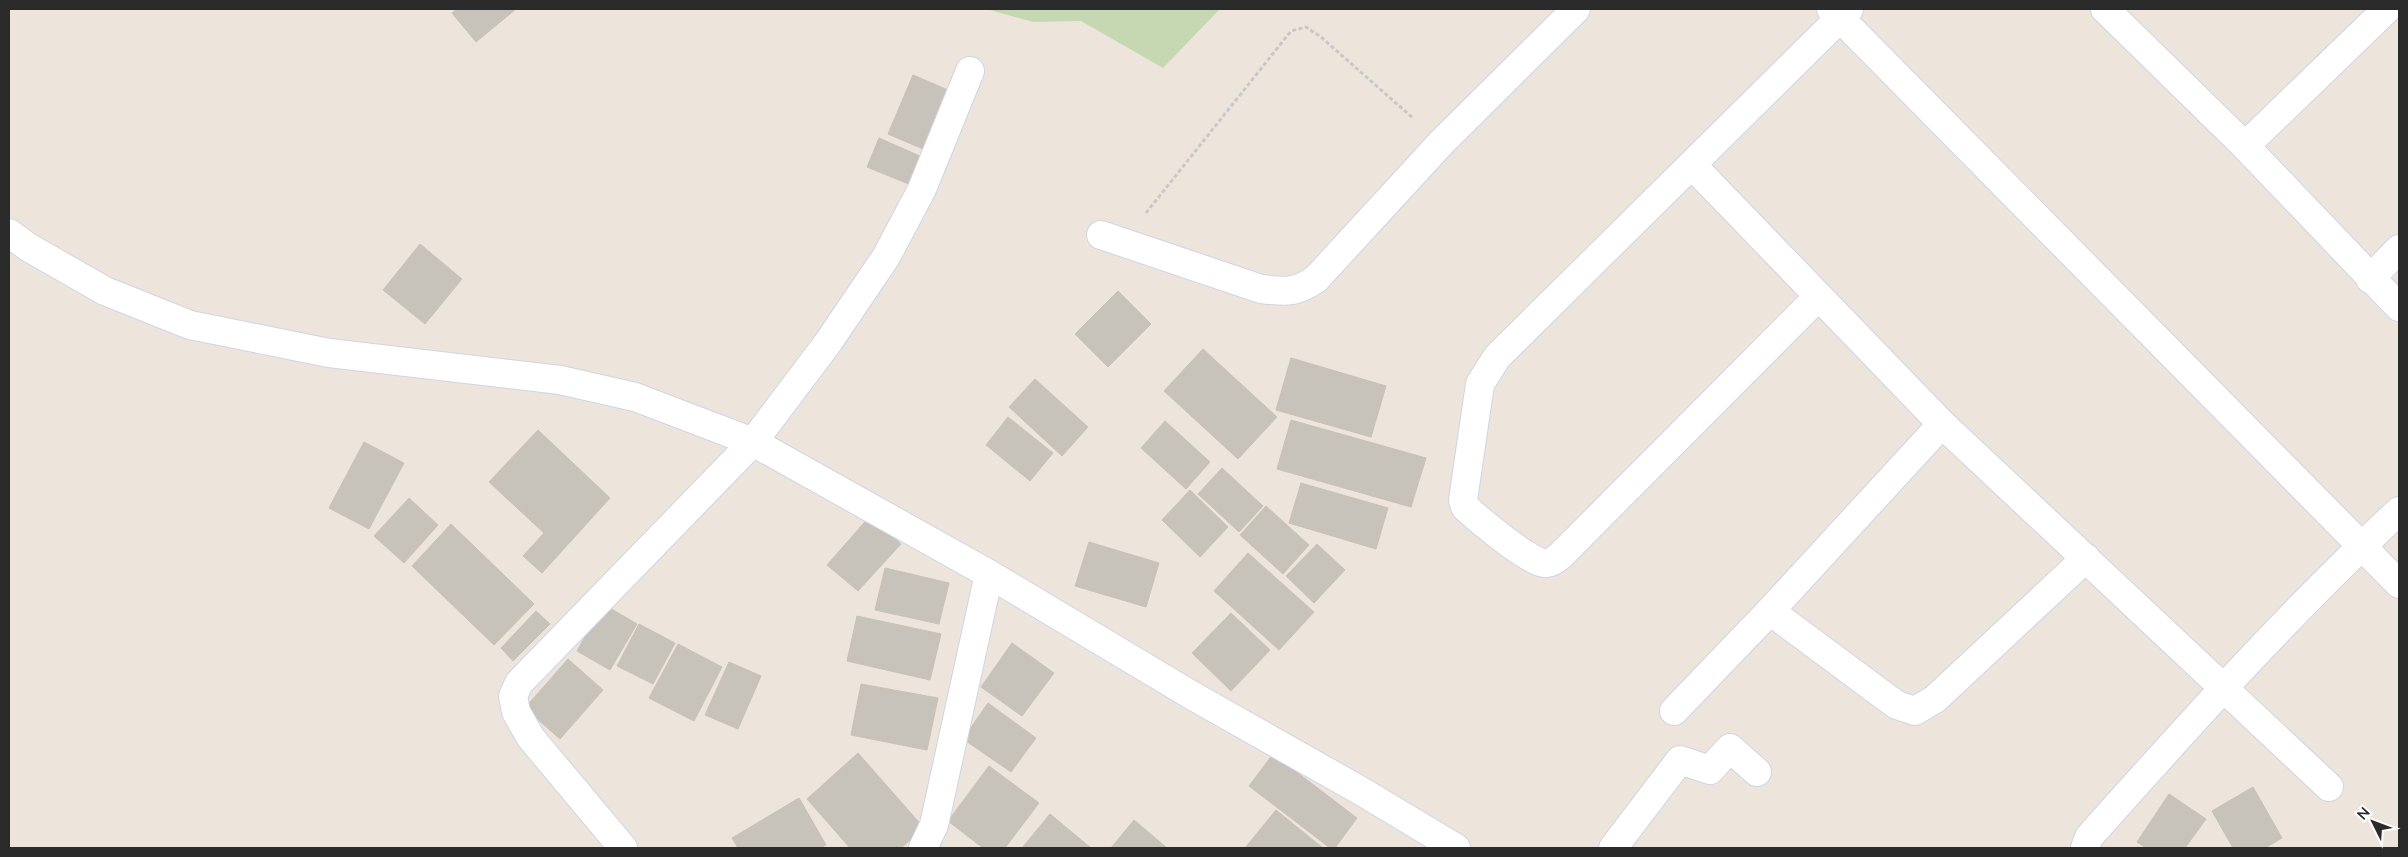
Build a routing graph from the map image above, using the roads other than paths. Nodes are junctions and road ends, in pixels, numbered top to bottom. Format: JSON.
{"nodes":[{"id":1,"x":1576,"y":9,"type":"edge"},
{"id":2,"x":2105,"y":9,"type":"edge"},
{"id":3,"x":2387,"y":9,"type":"edge"},
{"id":4,"x":1840,"y":12,"type":"edge"},
{"id":5,"x":970,"y":72,"type":"dead end"},
{"id":6,"x":2245,"y":146,"type":"junction"},
{"id":7,"x":1692,"y":165,"type":"junction"},
{"id":8,"x":9,"y":233,"type":"edge"},
{"id":9,"x":1112,"y":239,"type":"road end"},
{"id":10,"x":2399,"y":249,"type":"edge"},
{"id":11,"x":2370,"y":278,"type":"junction"},
{"id":12,"x":1818,"y":297,"type":"junction"},
{"id":13,"x":2399,"y":307,"type":"edge"},
{"id":14,"x":1942,"y":424,"type":"junction"},
{"id":15,"x":753,"y":442,"type":"junction"},
{"id":16,"x":2399,"y":511,"type":"edge"},
{"id":17,"x":2361,"y":546,"type":"junction"},
{"id":18,"x":2086,"y":558,"type":"junction"},
{"id":19,"x":989,"y":574,"type":"junction"},
{"id":20,"x":2399,"y":584,"type":"edge"},
{"id":21,"x":1770,"y":611,"type":"junction"},
{"id":22,"x":2222,"y":687,"type":"junction"},
{"id":23,"x":1674,"y":711,"type":"dead end"},
{"id":24,"x":1757,"y":772,"type":"dead end"},
{"id":25,"x":2329,"y":787,"type":"dead end"},
{"id":26,"x":623,"y":848,"type":"edge"},
{"id":27,"x":923,"y":848,"type":"edge"},
{"id":28,"x":1456,"y":848,"type":"edge"},
{"id":29,"x":1613,"y":848,"type":"edge"},
{"id":30,"x":2085,"y":848,"type":"edge"}],
"edges":[{"from":1,"to":9,"type":"street"},
{"from":2,"to":6,"type":"street"},
{"from":3,"to":6,"type":"street"},
{"from":4,"to":7,"type":"street"},
{"from":4,"to":17,"type":"street"},
{"from":5,"to":15,"type":"street"},
{"from":6,"to":11,"type":"street"},
{"from":7,"to":12,"type":"street"},
{"from":7,"to":12,"type":"street"},
{"from":8,"to":15,"type":"street"},
{"from":10,"to":11,"type":"street"},
{"from":11,"to":13,"type":"street"},
{"from":12,"to":14,"type":"street"},
{"from":14,"to":18,"type":"street"},
{"from":14,"to":21,"type":"street"},
{"from":15,"to":19,"type":"street"},
{"from":15,"to":26,"type":"street"},
{"from":16,"to":17,"type":"street"},
{"from":17,"to":20,"type":"street"},
{"from":17,"to":22,"type":"street"},
{"from":18,"to":21,"type":"street"},
{"from":18,"to":22,"type":"street"},
{"from":19,"to":27,"type":"street"},
{"from":19,"to":28,"type":"street"},
{"from":21,"to":23,"type":"street"},
{"from":22,"to":25,"type":"street"},
{"from":22,"to":30,"type":"street"},
{"from":24,"to":29,"type":"street"}]}
